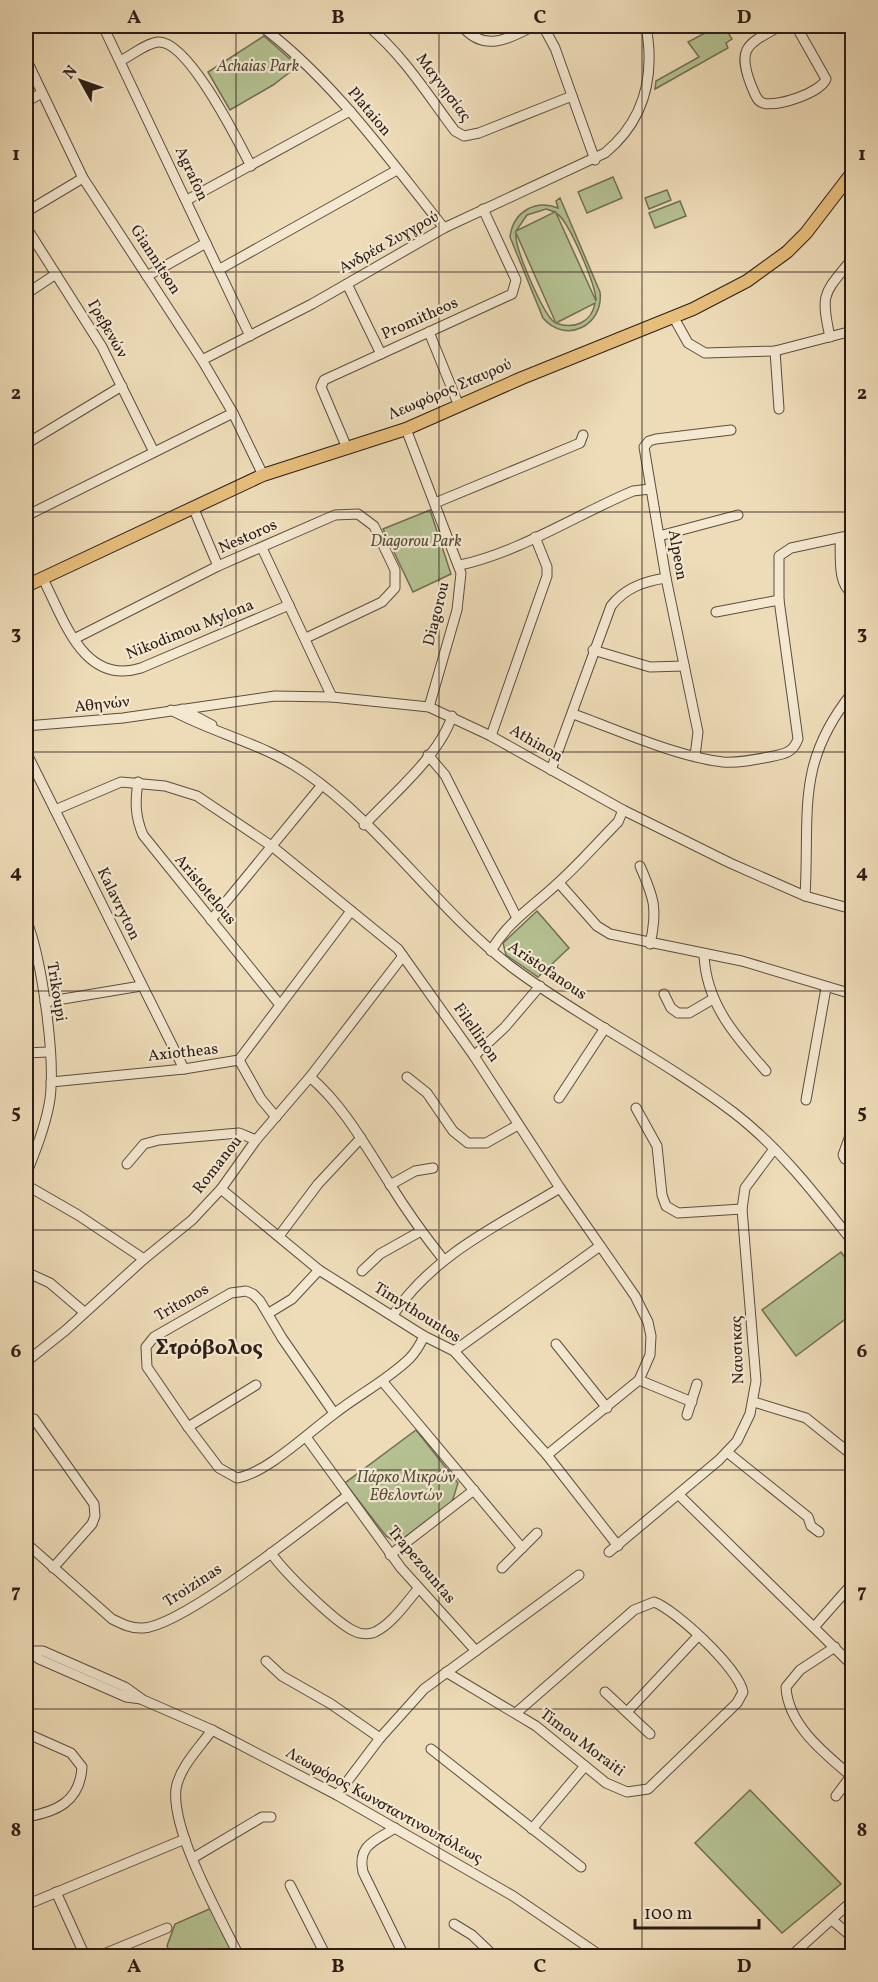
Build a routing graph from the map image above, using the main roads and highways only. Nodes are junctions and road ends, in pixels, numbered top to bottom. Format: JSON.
{"nodes":[{"id":1,"x":852,"y":173,"type":"edge"},
{"id":2,"x":26,"y":586,"type":"edge"}],
"edges":[{"from":1,"to":2,"type":"main road","name":"Λεωφόρος Σταυρού"}]}
